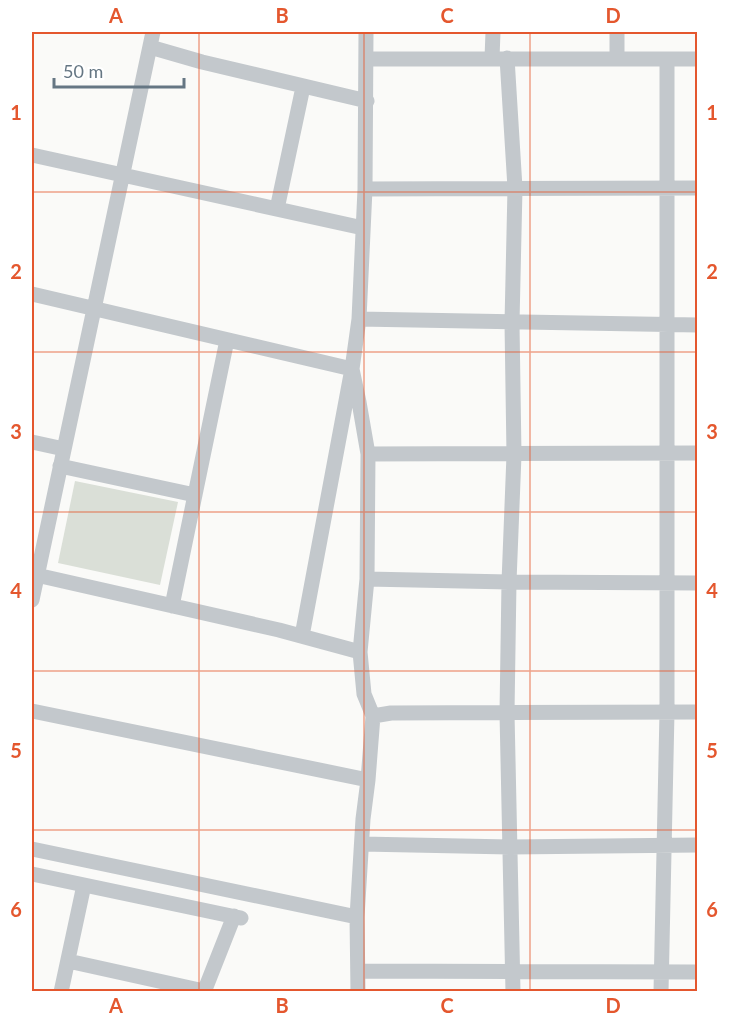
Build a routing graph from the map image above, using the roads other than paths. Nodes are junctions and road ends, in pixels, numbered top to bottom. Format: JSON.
{"nodes":[{"id":1,"x":153,"y":32,"type":"edge"},
{"id":2,"x":366,"y":32,"type":"edge"},
{"id":3,"x":493,"y":32,"type":"edge"},
{"id":4,"x":617,"y":32,"type":"edge"},
{"id":5,"x":150,"y":47,"type":"junction"},
{"id":6,"x":500,"y":58,"type":"junction"},
{"id":7,"x":367,"y":59,"type":"junction"},
{"id":8,"x":617,"y":59,"type":"junction"},
{"id":9,"x":667,"y":59,"type":"junction"},
{"id":10,"x":698,"y":59,"type":"edge"},
{"id":11,"x":303,"y":87,"type":"junction"},
{"id":12,"x":367,"y":101,"type":"junction"},
{"id":13,"x":32,"y":155,"type":"edge"},
{"id":14,"x":122,"y":176,"type":"junction"},
{"id":15,"x":667,"y":187,"type":"junction"},
{"id":16,"x":515,"y":188,"type":"junction"},
{"id":17,"x":698,"y":188,"type":"edge"},
{"id":18,"x":365,"y":189,"type":"junction"},
{"id":19,"x":277,"y":209,"type":"junction"},
{"id":20,"x":363,"y":228,"type":"junction"},
{"id":21,"x":32,"y":294,"type":"edge"},
{"id":22,"x":94,"y":309,"type":"junction"},
{"id":23,"x":359,"y":320,"type":"junction"},
{"id":24,"x":512,"y":323,"type":"junction"},
{"id":25,"x":667,"y":325,"type":"junction"},
{"id":26,"x":698,"y":326,"type":"edge"},
{"id":27,"x":227,"y":340,"type":"junction"},
{"id":28,"x":352,"y":369,"type":"junction"},
{"id":29,"x":32,"y":442,"type":"edge"},
{"id":30,"x":64,"y":449,"type":"junction"},
{"id":31,"x":698,"y":453,"type":"edge"},
{"id":32,"x":368,"y":454,"type":"junction"},
{"id":33,"x":514,"y":454,"type":"junction"},
{"id":34,"x":667,"y":454,"type":"junction"},
{"id":35,"x":60,"y":466,"type":"junction"},
{"id":36,"x":195,"y":495,"type":"junction"},
{"id":37,"x":34,"y":575,"type":"edge"},
{"id":38,"x":367,"y":579,"type":"junction"},
{"id":39,"x":509,"y":582,"type":"junction"},
{"id":40,"x":667,"y":582,"type":"junction"},
{"id":41,"x":698,"y":583,"type":"edge"},
{"id":42,"x":32,"y":600,"type":"edge"},
{"id":43,"x":172,"y":606,"type":"junction"},
{"id":44,"x":302,"y":636,"type":"junction"},
{"id":45,"x":360,"y":652,"type":"junction"},
{"id":46,"x":32,"y":711,"type":"edge"},
{"id":47,"x":507,"y":712,"type":"junction"},
{"id":48,"x":667,"y":712,"type":"junction"},
{"id":49,"x":698,"y":712,"type":"edge"},
{"id":50,"x":373,"y":716,"type":"junction"},
{"id":51,"x":368,"y":780,"type":"junction"},
{"id":52,"x":362,"y":844,"type":"junction"},
{"id":53,"x":664,"y":845,"type":"junction"},
{"id":54,"x":698,"y":845,"type":"edge"},
{"id":55,"x":510,"y":847,"type":"junction"},
{"id":56,"x":32,"y":849,"type":"edge"},
{"id":57,"x":32,"y":874,"type":"edge"},
{"id":58,"x":84,"y":885,"type":"junction"},
{"id":59,"x":357,"y":917,"type":"junction"},
{"id":60,"x":68,"y":961,"type":"junction"},
{"id":61,"x":359,"y":970,"type":"junction"},
{"id":62,"x":514,"y":972,"type":"junction"},
{"id":63,"x":661,"y":972,"type":"junction"},
{"id":64,"x":698,"y":972,"type":"edge"},
{"id":65,"x":204,"y":991,"type":"edge"},
{"id":66,"x":61,"y":992,"type":"edge"},
{"id":67,"x":358,"y":992,"type":"edge"},
{"id":68,"x":513,"y":992,"type":"edge"},
{"id":69,"x":661,"y":992,"type":"edge"}],
"edges":[{"from":1,"to":5,"type":"street"},
{"from":2,"to":7,"type":"street"},
{"from":3,"to":6,"type":"street"},
{"from":4,"to":8,"type":"street"},
{"from":5,"to":11,"type":"street"},
{"from":5,"to":14,"type":"street"},
{"from":6,"to":7,"type":"street"},
{"from":6,"to":8,"type":"street"},
{"from":6,"to":16,"type":"street"},
{"from":7,"to":12,"type":"street"},
{"from":8,"to":9,"type":"street"},
{"from":9,"to":10,"type":"street"},
{"from":9,"to":15,"type":"street"},
{"from":11,"to":12,"type":"street"},
{"from":11,"to":19,"type":"street"},
{"from":12,"to":18,"type":"street"},
{"from":13,"to":14,"type":"street"},
{"from":14,"to":19,"type":"street"},
{"from":14,"to":22,"type":"street"},
{"from":15,"to":16,"type":"street"},
{"from":15,"to":17,"type":"street"},
{"from":15,"to":25,"type":"street"},
{"from":16,"to":18,"type":"street"},
{"from":16,"to":24,"type":"street"},
{"from":18,"to":20,"type":"street"},
{"from":19,"to":20,"type":"street"},
{"from":20,"to":23,"type":"street"},
{"from":21,"to":22,"type":"street"},
{"from":22,"to":27,"type":"street"},
{"from":22,"to":30,"type":"street"},
{"from":23,"to":24,"type":"street"},
{"from":23,"to":28,"type":"street"},
{"from":24,"to":25,"type":"street"},
{"from":24,"to":33,"type":"street"},
{"from":25,"to":26,"type":"street"},
{"from":25,"to":34,"type":"street"},
{"from":27,"to":28,"type":"street"},
{"from":27,"to":36,"type":"street"},
{"from":28,"to":32,"type":"street"},
{"from":28,"to":44,"type":"street"},
{"from":29,"to":30,"type":"street"},
{"from":30,"to":35,"type":"street"},
{"from":31,"to":34,"type":"street"},
{"from":32,"to":33,"type":"street"},
{"from":32,"to":38,"type":"street"},
{"from":33,"to":34,"type":"street"},
{"from":33,"to":39,"type":"street"},
{"from":34,"to":40,"type":"street"},
{"from":35,"to":36,"type":"street"},
{"from":35,"to":37,"type":"street"},
{"from":36,"to":43,"type":"street"},
{"from":37,"to":42,"type":"street"},
{"from":37,"to":43,"type":"street"},
{"from":38,"to":39,"type":"street"},
{"from":38,"to":45,"type":"street"},
{"from":39,"to":40,"type":"street"},
{"from":39,"to":47,"type":"street"},
{"from":40,"to":41,"type":"street"},
{"from":40,"to":48,"type":"street"},
{"from":43,"to":44,"type":"street"},
{"from":44,"to":45,"type":"street"},
{"from":45,"to":50,"type":"street"},
{"from":46,"to":51,"type":"street"},
{"from":47,"to":48,"type":"street"},
{"from":47,"to":50,"type":"street"},
{"from":47,"to":55,"type":"street"},
{"from":48,"to":49,"type":"street"},
{"from":48,"to":53,"type":"street"},
{"from":50,"to":51,"type":"street"},
{"from":51,"to":52,"type":"street"},
{"from":52,"to":55,"type":"street"},
{"from":52,"to":59,"type":"street"},
{"from":53,"to":54,"type":"street"},
{"from":53,"to":55,"type":"street"},
{"from":53,"to":63,"type":"street"},
{"from":55,"to":62,"type":"street"},
{"from":56,"to":59,"type":"street"},
{"from":57,"to":58,"type":"street"},
{"from":58,"to":60,"type":"street"},
{"from":58,"to":65,"type":"street"},
{"from":59,"to":61,"type":"street"},
{"from":60,"to":65,"type":"street"},
{"from":60,"to":66,"type":"street"},
{"from":61,"to":62,"type":"street"},
{"from":61,"to":67,"type":"street"},
{"from":62,"to":63,"type":"street"},
{"from":62,"to":68,"type":"street"},
{"from":63,"to":64,"type":"street"},
{"from":63,"to":69,"type":"street"}]}
